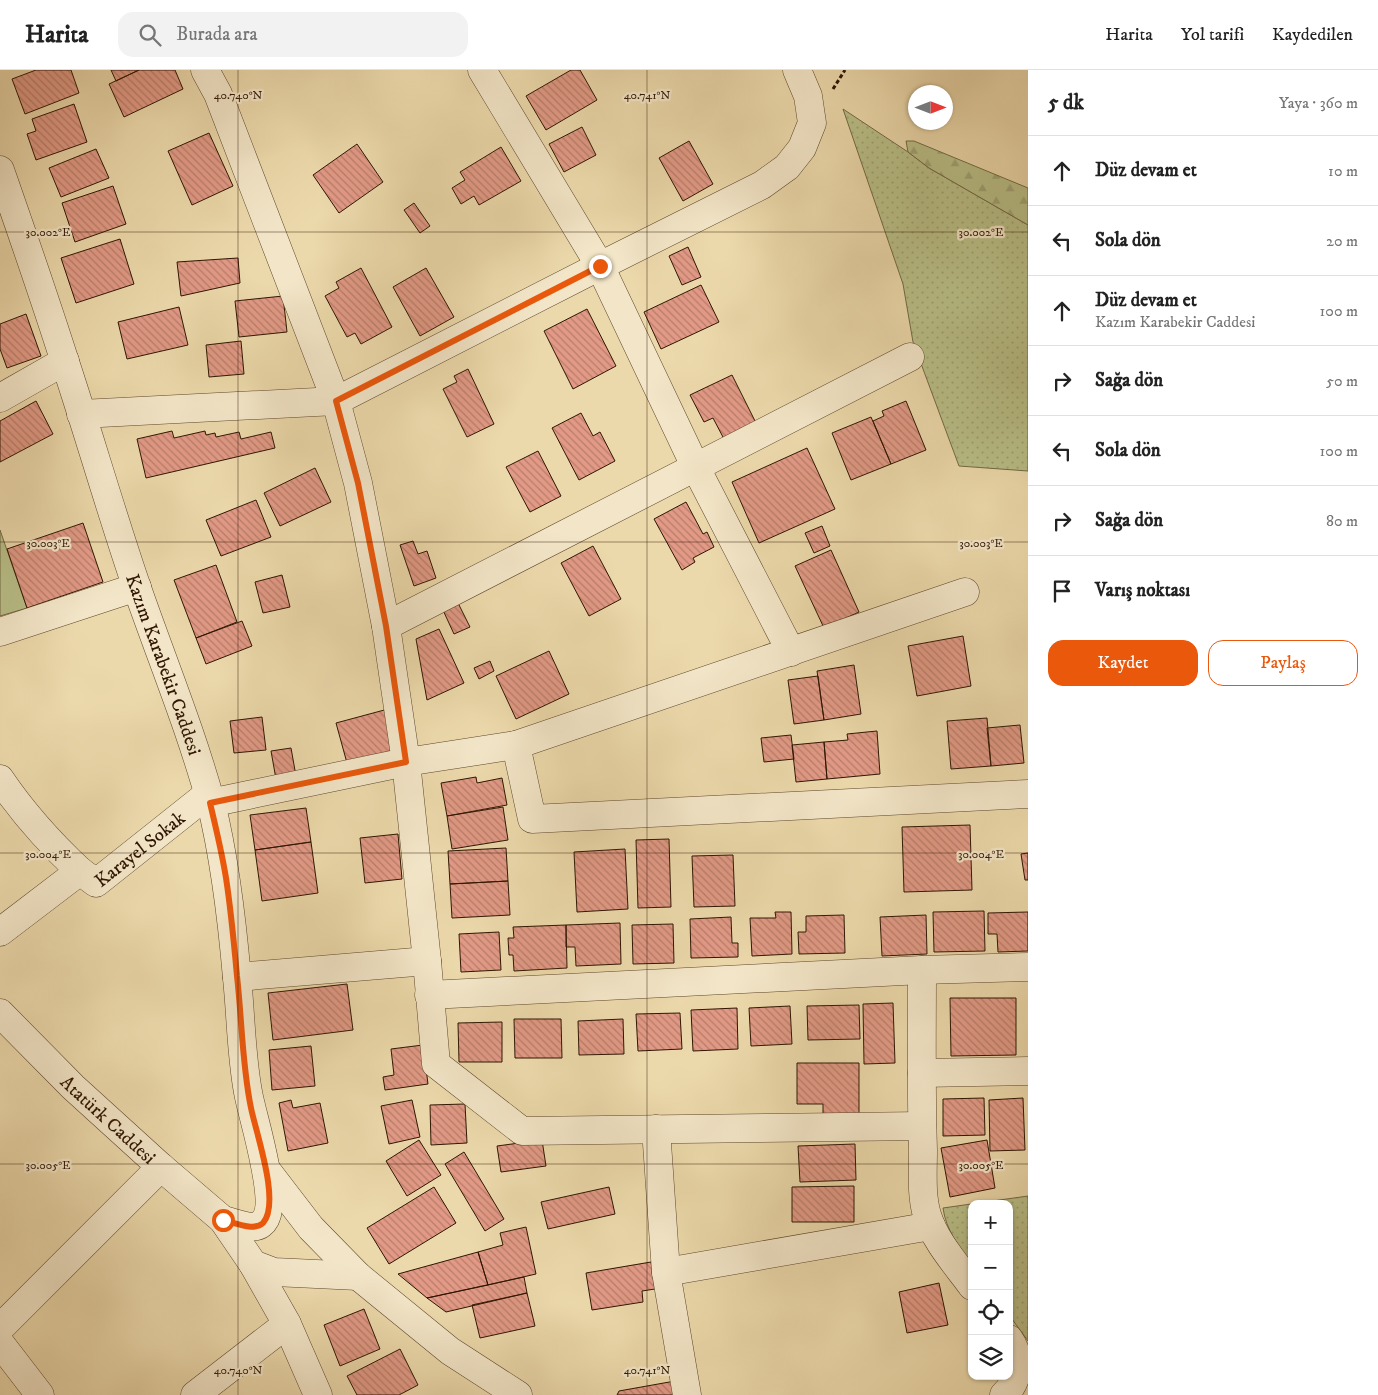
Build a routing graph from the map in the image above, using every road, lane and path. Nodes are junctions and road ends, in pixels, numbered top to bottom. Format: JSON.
{"nodes":[{"id":1,"x":205,"y":70,"type":"edge"},
{"id":2,"x":482,"y":70,"type":"edge"},
{"id":3,"x":797,"y":70,"type":"edge"},
{"id":4,"x":0,"y":170,"type":"edge"},
{"id":5,"x":10,"y":228,"type":"edge"},
{"id":6,"x":600,"y":266,"type":"junction"},
{"id":7,"x":910,"y":357,"type":"dead end"},
{"id":8,"x":65,"y":361,"type":"junction"},
{"id":9,"x":0,"y":398,"type":"edge"},
{"id":10,"x":336,"y":401,"type":"junction"},
{"id":11,"x":81,"y":414,"type":"junction"},
{"id":12,"x":695,"y":466,"type":"junction"},
{"id":13,"x":137,"y":587,"type":"junction"},
{"id":14,"x":965,"y":592,"type":"dead end"},
{"id":15,"x":386,"y":626,"type":"junction"},
{"id":16,"x":0,"y":632,"type":"edge"},
{"id":17,"x":791,"y":652,"type":"junction"},
{"id":18,"x":516,"y":744,"type":"junction"},
{"id":19,"x":406,"y":762,"type":"junction"},
{"id":20,"x":0,"y":779,"type":"edge"},
{"id":21,"x":1028,"y":794,"type":"edge"},
{"id":22,"x":209,"y":799,"type":"junction"},
{"id":23,"x":80,"y":871,"type":"junction"},
{"id":24,"x":0,"y":932,"type":"edge"},
{"id":25,"x":428,"y":961,"type":"junction"},
{"id":26,"x":1028,"y":967,"type":"edge"},
{"id":27,"x":922,"y":970,"type":"junction"},
{"id":28,"x":237,"y":977,"type":"junction"},
{"id":29,"x":429,"y":995,"type":"junction"},
{"id":30,"x":0,"y":1013,"type":"edge"},
{"id":31,"x":1028,"y":1071,"type":"edge"},
{"id":32,"x":922,"y":1073,"type":"junction"},
{"id":33,"x":922,"y":1126,"type":"junction"},
{"id":34,"x":656,"y":1129,"type":"junction"},
{"id":35,"x":161,"y":1167,"type":"junction"},
{"id":36,"x":268,"y":1172,"type":"junction"},
{"id":37,"x":223,"y":1220,"type":"junction"},
{"id":38,"x":308,"y":1223,"type":"junction"},
{"id":39,"x":261,"y":1224,"type":"junction"},
{"id":40,"x":931,"y":1226,"type":"junction"},
{"id":41,"x":251,"y":1261,"type":"junction"},
{"id":42,"x":666,"y":1272,"type":"junction"},
{"id":43,"x":290,"y":1273,"type":"junction"},
{"id":44,"x":358,"y":1276,"type":"junction"},
{"id":45,"x":968,"y":1280,"type":"edge"},
{"id":46,"x":287,"y":1324,"type":"junction"},
{"id":47,"x":0,"y":1328,"type":"edge"},
{"id":48,"x":0,"y":1343,"type":"edge"},
{"id":49,"x":1013,"y":1344,"type":"edge"},
{"id":50,"x":40,"y":1395,"type":"edge"},
{"id":51,"x":196,"y":1395,"type":"edge"},
{"id":52,"x":318,"y":1395,"type":"edge"},
{"id":53,"x":518,"y":1395,"type":"edge"},
{"id":54,"x":687,"y":1395,"type":"edge"},
{"id":55,"x":1004,"y":1395,"type":"edge"}],
"edges":[{"from":1,"to":10,"type":"street"},
{"from":2,"to":6,"type":"street"},
{"from":3,"to":6,"type":"street"},
{"from":4,"to":5,"type":"street","name":"Kazım Karabekir Caddesi"},
{"from":5,"to":8,"type":"street","name":"Kazım Karabekir Caddesi"},
{"from":6,"to":10,"type":"street"},
{"from":6,"to":12,"type":"street"},
{"from":7,"to":12,"type":"street"},
{"from":8,"to":9,"type":"street"},
{"from":8,"to":11,"type":"street","name":"Kazım Karabekir Caddesi"},
{"from":10,"to":11,"type":"street"},
{"from":10,"to":15,"type":"street"},
{"from":11,"to":13,"type":"street","name":"Kazım Karabekir Caddesi"},
{"from":12,"to":15,"type":"street"},
{"from":12,"to":17,"type":"street"},
{"from":13,"to":16,"type":"street"},
{"from":13,"to":22,"type":"street","name":"Kazım Karabekir Caddesi"},
{"from":14,"to":17,"type":"street"},
{"from":15,"to":19,"type":"street"},
{"from":17,"to":18,"type":"street"},
{"from":18,"to":19,"type":"street"},
{"from":18,"to":21,"type":"street"},
{"from":19,"to":22,"type":"street"},
{"from":19,"to":25,"type":"street"},
{"from":20,"to":23,"type":"street"},
{"from":22,"to":23,"type":"street","name":"Karayel Sokak"},
{"from":22,"to":28,"type":"street","name":"Kazım Karabekir Caddesi"},
{"from":23,"to":24,"type":"street","name":"Karayel Sokak"},
{"from":25,"to":28,"type":"street"},
{"from":25,"to":29,"type":"street"},
{"from":26,"to":27,"type":"street"},
{"from":27,"to":29,"type":"street"},
{"from":27,"to":32,"type":"street"},
{"from":28,"to":36,"type":"street","name":"Kazım Karabekir Caddesi"},
{"from":29,"to":34,"type":"street"},
{"from":30,"to":35,"type":"street","name":"Atatürk Caddesi"},
{"from":31,"to":32,"type":"street"},
{"from":32,"to":33,"type":"street"},
{"from":33,"to":34,"type":"street"},
{"from":33,"to":40,"type":"street"},
{"from":34,"to":42,"type":"street"},
{"from":35,"to":37,"type":"street","name":"Atatürk Caddesi"},
{"from":35,"to":47,"type":"street"},
{"from":36,"to":38,"type":"street"},
{"from":36,"to":39,"type":"street"},
{"from":37,"to":39,"type":"street"},
{"from":37,"to":41,"type":"street"},
{"from":38,"to":39,"type":"street"},
{"from":38,"to":43,"type":"street"},
{"from":38,"to":44,"type":"street"},
{"from":39,"to":41,"type":"street"},
{"from":40,"to":42,"type":"street"},
{"from":40,"to":45,"type":"street"},
{"from":41,"to":43,"type":"street"},
{"from":41,"to":46,"type":"street"},
{"from":42,"to":54,"type":"street"},
{"from":43,"to":44,"type":"street"},
{"from":43,"to":46,"type":"street"},
{"from":44,"to":53,"type":"street"},
{"from":46,"to":51,"type":"street"},
{"from":46,"to":52,"type":"street"},
{"from":48,"to":50,"type":"street"},
{"from":49,"to":55,"type":"street"}]}
